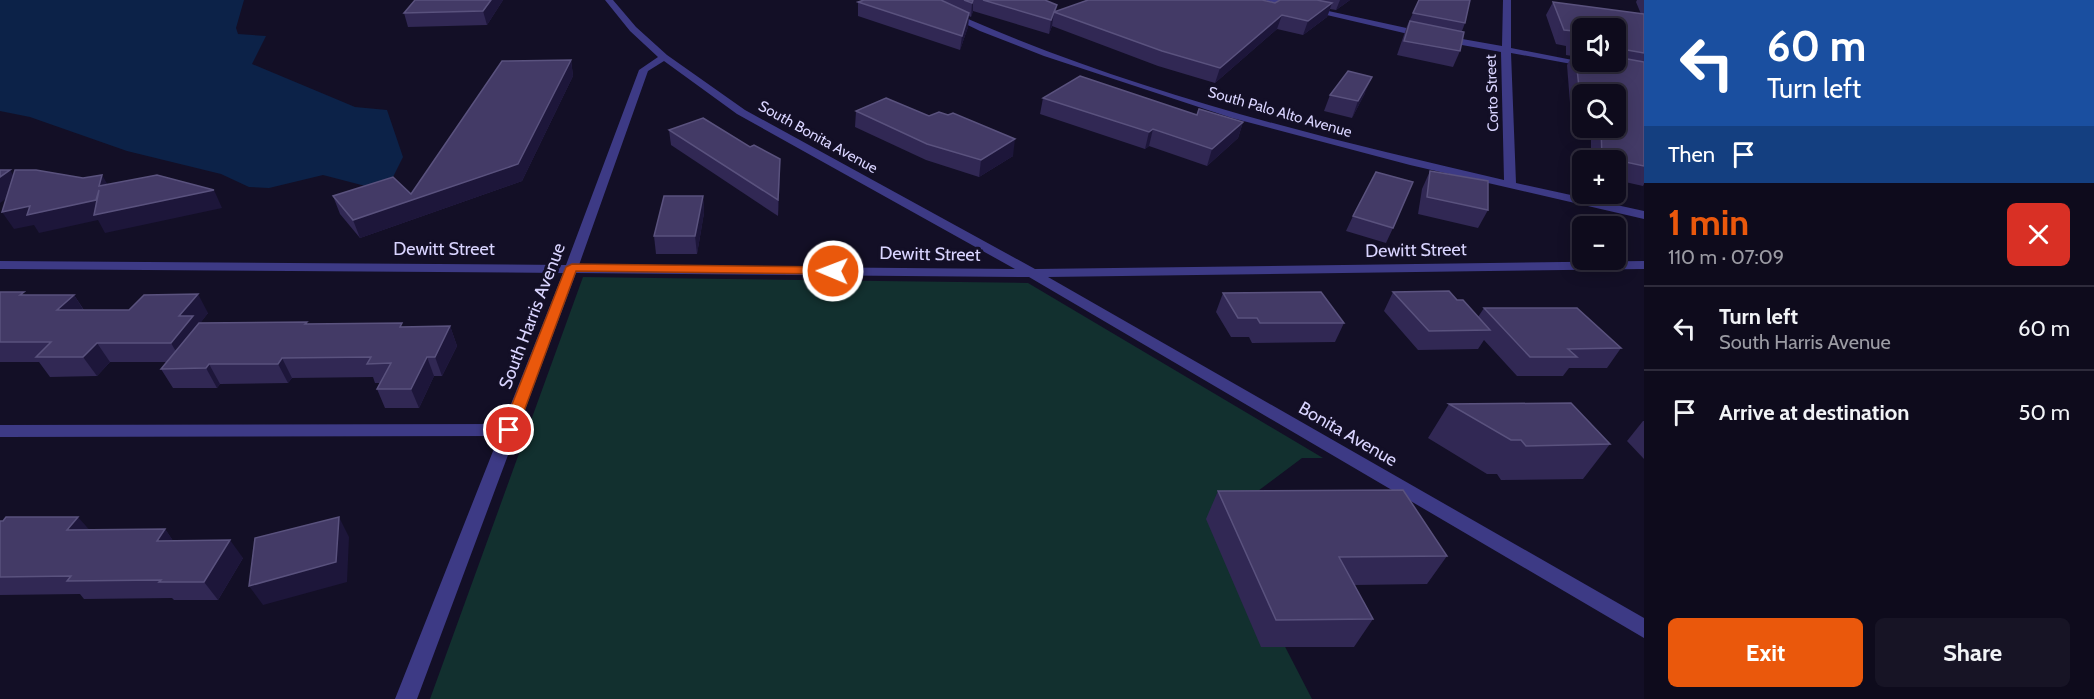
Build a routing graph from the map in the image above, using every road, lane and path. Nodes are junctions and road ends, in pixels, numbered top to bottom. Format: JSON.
{"nodes":[{"id":1,"x":609,"y":0,"type":"edge"},
{"id":2,"x":920,"y":0,"type":"edge"},
{"id":3,"x":1267,"y":0,"type":"edge"},
{"id":4,"x":1507,"y":0,"type":"edge"},
{"id":5,"x":1506,"y":51,"type":"junction"},
{"id":6,"x":664,"y":57,"type":"junction"},
{"id":7,"x":1572,"y":62,"type":"edge"},
{"id":8,"x":1510,"y":185,"type":"junction"},
{"id":9,"x":1644,"y":215,"type":"edge"},
{"id":10,"x":0,"y":265,"type":"edge"},
{"id":11,"x":1644,"y":265,"type":"edge"},
{"id":12,"x":572,"y":267,"type":"junction"},
{"id":13,"x":1032,"y":273,"type":"junction"},
{"id":14,"x":509,"y":430,"type":"junction"},
{"id":15,"x":0,"y":431,"type":"edge"},
{"id":16,"x":1644,"y":629,"type":"edge"},
{"id":17,"x":406,"y":699,"type":"edge"}],
"edges":[{"from":1,"to":6,"type":"street","name":"South Bonita Avenue"},
{"from":2,"to":8,"type":"street","name":"South Palo Alto Avenue"},
{"from":3,"to":5,"type":"street"},
{"from":4,"to":5,"type":"street","name":"Corto Street"},
{"from":5,"to":7,"type":"street"},
{"from":5,"to":8,"type":"street","name":"Corto Street"},
{"from":6,"to":12,"type":"street","name":"South Harris Avenue"},
{"from":6,"to":13,"type":"street","name":"South Bonita Avenue"},
{"from":8,"to":9,"type":"street","name":"South Palo Alto Avenue"},
{"from":10,"to":12,"type":"street","name":"Dewitt Street"},
{"from":11,"to":13,"type":"street","name":"Dewitt Street"},
{"from":12,"to":13,"type":"street","name":"Dewitt Street"},
{"from":12,"to":14,"type":"street","name":"South Harris Avenue"},
{"from":13,"to":16,"type":"street","name":"Bonita Avenue"},
{"from":14,"to":15,"type":"street"},
{"from":14,"to":17,"type":"street","name":"South Harris Avenue"}]}
